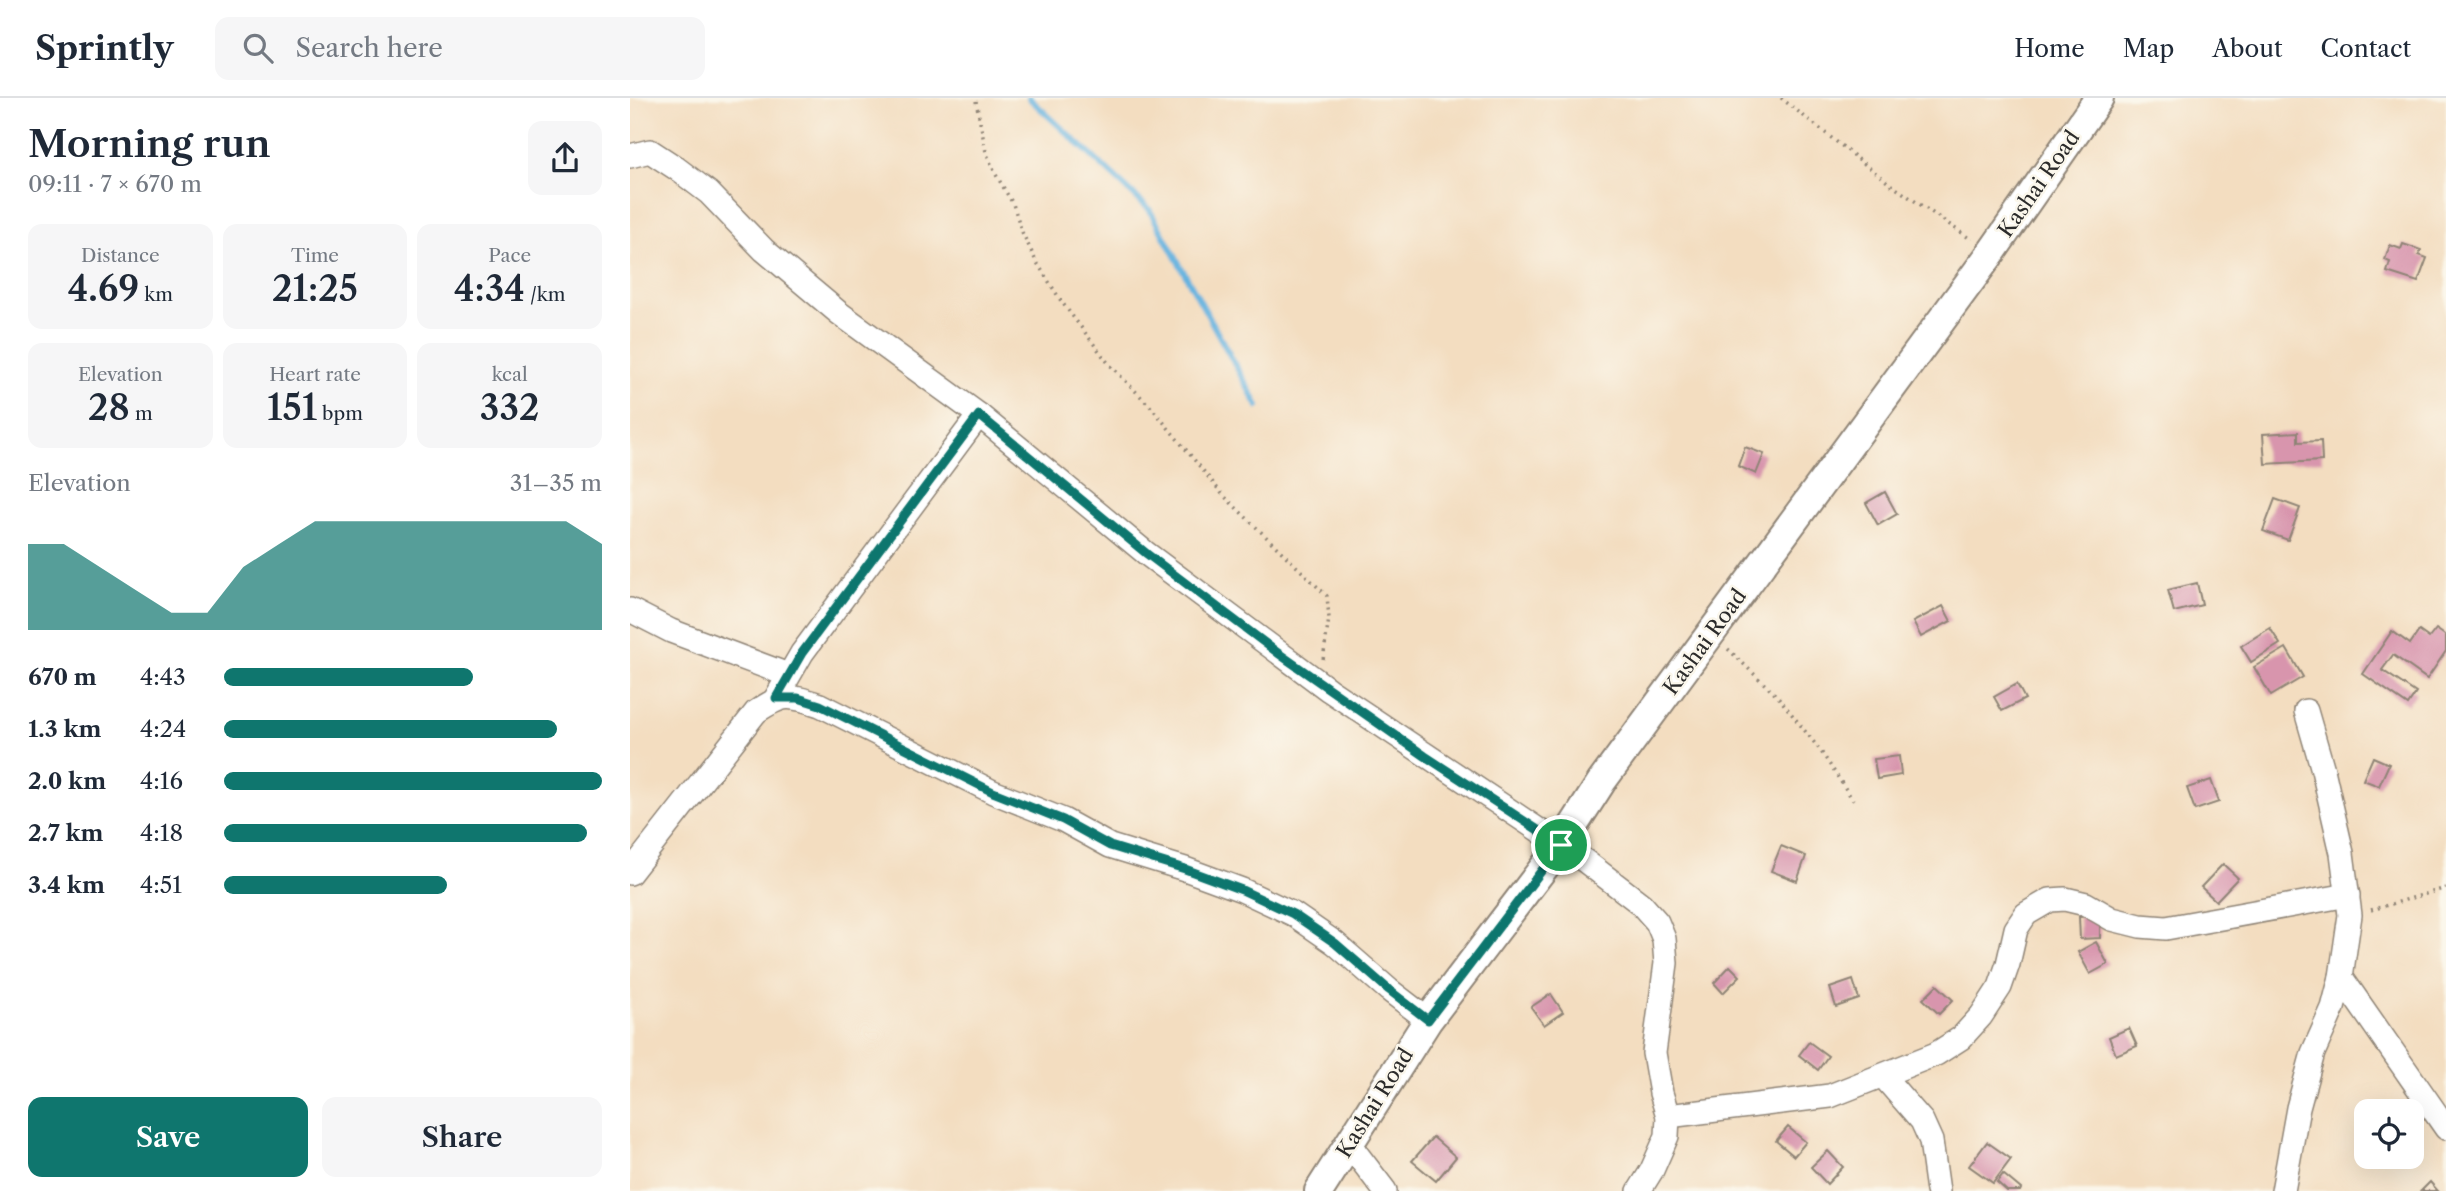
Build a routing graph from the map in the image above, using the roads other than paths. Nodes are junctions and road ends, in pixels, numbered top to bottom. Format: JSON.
{"nodes":[{"id":1,"x":2099,"y":98,"type":"edge"},
{"id":2,"x":630,"y":156,"type":"edge"},
{"id":3,"x":979,"y":415,"type":"junction"},
{"id":4,"x":630,"y":610,"type":"edge"},
{"id":5,"x":788,"y":675,"type":"junction"},
{"id":6,"x":776,"y":698,"type":"junction"},
{"id":7,"x":2306,"y":711,"type":"dead end"},
{"id":8,"x":1561,"y":845,"type":"junction"},
{"id":9,"x":630,"y":873,"type":"edge"},
{"id":10,"x":2349,"y":905,"type":"junction"},
{"id":11,"x":2341,"y":978,"type":"junction"},
{"id":12,"x":1428,"y":1020,"type":"junction"},
{"id":13,"x":1883,"y":1076,"type":"junction"},
{"id":14,"x":1668,"y":1116,"type":"junction"},
{"id":15,"x":2446,"y":1128,"type":"edge"},
{"id":16,"x":1349,"y":1144,"type":"junction"},
{"id":17,"x":1320,"y":1191,"type":"edge"},
{"id":18,"x":1385,"y":1191,"type":"edge"},
{"id":19,"x":1639,"y":1191,"type":"edge"},
{"id":20,"x":1938,"y":1191,"type":"edge"},
{"id":21,"x":2283,"y":1191,"type":"edge"}],
"edges":[{"from":1,"to":8,"type":"street","name":"Kashai Road"},
{"from":2,"to":3,"type":"street"},
{"from":3,"to":5,"type":"street"},
{"from":3,"to":8,"type":"street"},
{"from":4,"to":5,"type":"street"},
{"from":5,"to":6,"type":"street"},
{"from":6,"to":9,"type":"street"},
{"from":6,"to":12,"type":"street"},
{"from":7,"to":10,"type":"street"},
{"from":8,"to":12,"type":"street","name":"Kashai Road"},
{"from":8,"to":14,"type":"street"},
{"from":10,"to":11,"type":"street"},
{"from":10,"to":13,"type":"street"},
{"from":11,"to":15,"type":"street"},
{"from":11,"to":21,"type":"street"},
{"from":12,"to":16,"type":"street","name":"Kashai Road"},
{"from":13,"to":14,"type":"street"},
{"from":13,"to":20,"type":"street"},
{"from":14,"to":19,"type":"street"},
{"from":16,"to":17,"type":"street","name":"Kashai Road"},
{"from":16,"to":18,"type":"street"}]}
